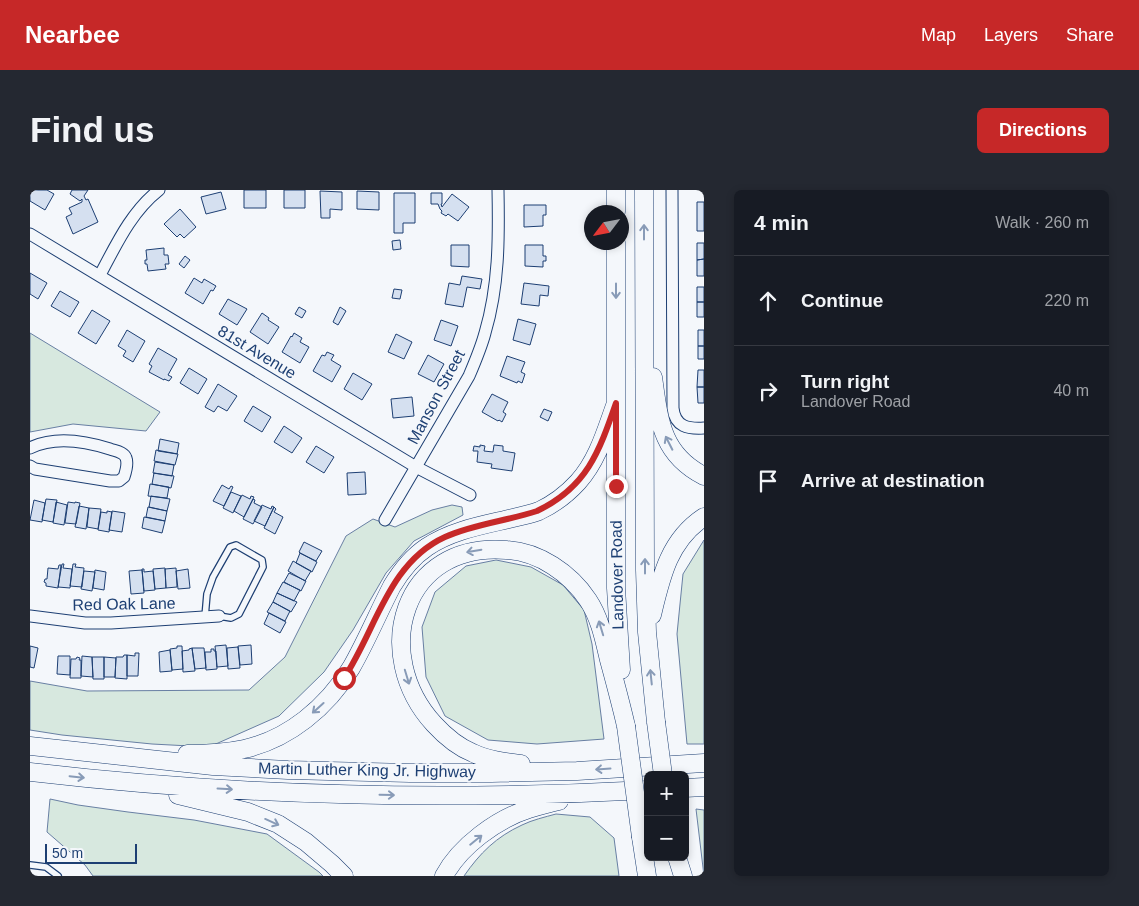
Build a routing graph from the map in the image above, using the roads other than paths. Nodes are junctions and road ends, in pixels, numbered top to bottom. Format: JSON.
{"nodes":[{"id":1,"x":160,"y":190,"type":"edge"},
{"id":2,"x":498,"y":190,"type":"edge"},
{"id":3,"x":616,"y":190,"type":"edge"},
{"id":4,"x":644,"y":190,"type":"edge"},
{"id":5,"x":672,"y":190,"type":"edge"},
{"id":6,"x":616,"y":205,"type":"edge"},
{"id":7,"x":30,"y":234,"type":"edge"},
{"id":8,"x":616,"y":250,"type":"edge"},
{"id":9,"x":100,"y":275,"type":"junction"},
{"id":10,"x":644,"y":315,"type":"junction"},
{"id":11,"x":616,"y":403,"type":"junction"},
{"id":12,"x":704,"y":428,"type":"edge"},
{"id":13,"x":30,"y":448,"type":"edge"},
{"id":14,"x":30,"y":466,"type":"edge"},
{"id":15,"x":416,"y":467,"type":"junction"},
{"id":16,"x":704,"y":476,"type":"edge"},
{"id":17,"x":470,"y":495,"type":"dead end"},
{"id":18,"x":704,"y":517,"type":"edge"},
{"id":19,"x":385,"y":520,"type":"dead end"},
{"id":20,"x":30,"y":616,"type":"edge"},
{"id":21,"x":219,"y":616,"type":"joint"},
{"id":22,"x":205,"y":617,"type":"junction"},
{"id":23,"x":647,"y":632,"type":"junction"},
{"id":24,"x":626,"y":726,"type":"junction"},
{"id":25,"x":30,"y":746,"type":"edge"},
{"id":26,"x":122,"y":756,"type":"junction"},
{"id":27,"x":704,"y":763,"type":"edge"},
{"id":28,"x":577,"y":771,"type":"junction"},
{"id":29,"x":662,"y":771,"type":"edge"},
{"id":30,"x":30,"y":772,"type":"edge"},
{"id":31,"x":124,"y":782,"type":"junction"},
{"id":32,"x":644,"y":790,"type":"edge"},
{"id":33,"x":591,"y":793,"type":"junction"},
{"id":34,"x":642,"y":837,"type":"junction"},
{"id":35,"x":675,"y":861,"type":"edge"},
{"id":36,"x":677,"y":861,"type":"edge"},
{"id":37,"x":30,"y":865,"type":"edge"},
{"id":38,"x":58,"y":876,"type":"edge"},
{"id":39,"x":344,"y":876,"type":"edge"},
{"id":40,"x":444,"y":876,"type":"edge"},
{"id":41,"x":642,"y":876,"type":"edge"},
{"id":42,"x":647,"y":876,"type":"edge"},
{"id":43,"x":676,"y":876,"type":"edge"},
{"id":44,"x":683,"y":876,"type":"edge"}],
"edges":[{"from":1,"to":9,"type":"street"},
{"from":2,"to":15,"type":"street","name":"Manson Street"},
{"from":3,"to":6,"type":"main road"},
{"from":10,"to":4,"type":"main road","name":"Landover Road","one_way":true},
{"from":5,"to":12,"type":"street"},
{"from":7,"to":9,"type":"street","name":"81st Avenue"},
{"from":8,"to":11,"type":"main road","name":"Landover Road","one_way":true},
{"from":9,"to":15,"type":"street","name":"81st Avenue"},
{"from":16,"to":10,"type":"main road","one_way":true},
{"from":23,"to":10,"type":"main road","name":"Landover Road","one_way":true},
{"from":11,"to":24,"type":"main road","name":"Landover Road"},
{"from":11,"to":26,"type":"main road","one_way":true},
{"from":13,"to":14,"type":"street"},
{"from":15,"to":17,"type":"street","name":"81st Avenue"},
{"from":15,"to":19,"type":"street","name":"Manson Street"},
{"from":18,"to":23,"type":"main road"},
{"from":20,"to":22,"type":"street","name":"Red Oak Lane"},
{"from":21,"to":22,"type":"street","name":"Red Oak Lane"},
{"from":21,"to":22,"type":"lane"},
{"from":29,"to":23,"type":"main road","name":"Landover Road","one_way":true,"bridge":true},
{"from":24,"to":28,"type":"main road","one_way":true},
{"from":24,"to":34,"type":"main road","name":"Landover Road","bridge":true},
{"from":25,"to":26,"type":"main road","name":"Martin Luther King Jr. Highway"},
{"from":26,"to":28,"type":"main road","name":"Martin Luther King Jr. Highway"},
{"from":27,"to":28,"type":"main road","name":"Martin Luther King Jr. Highway","one_way":true},
{"from":30,"to":31,"type":"main road","name":"Martin Luther King Jr. Highway","one_way":true},
{"from":31,"to":33,"type":"main road","name":"Martin Luther King Jr. Highway","one_way":true},
{"from":31,"to":39,"type":"main road","one_way":true},
{"from":32,"to":33,"type":"main road","name":"Martin Luther King Jr. Highway"},
{"from":40,"to":33,"type":"main road","one_way":true},
{"from":34,"to":41,"type":"main road"},
{"from":34,"to":42,"type":"main road","name":"Landover Road"},
{"from":35,"to":43,"type":"main road"},
{"from":36,"to":44,"type":"main road"},
{"from":37,"to":38,"type":"lane"}]}
